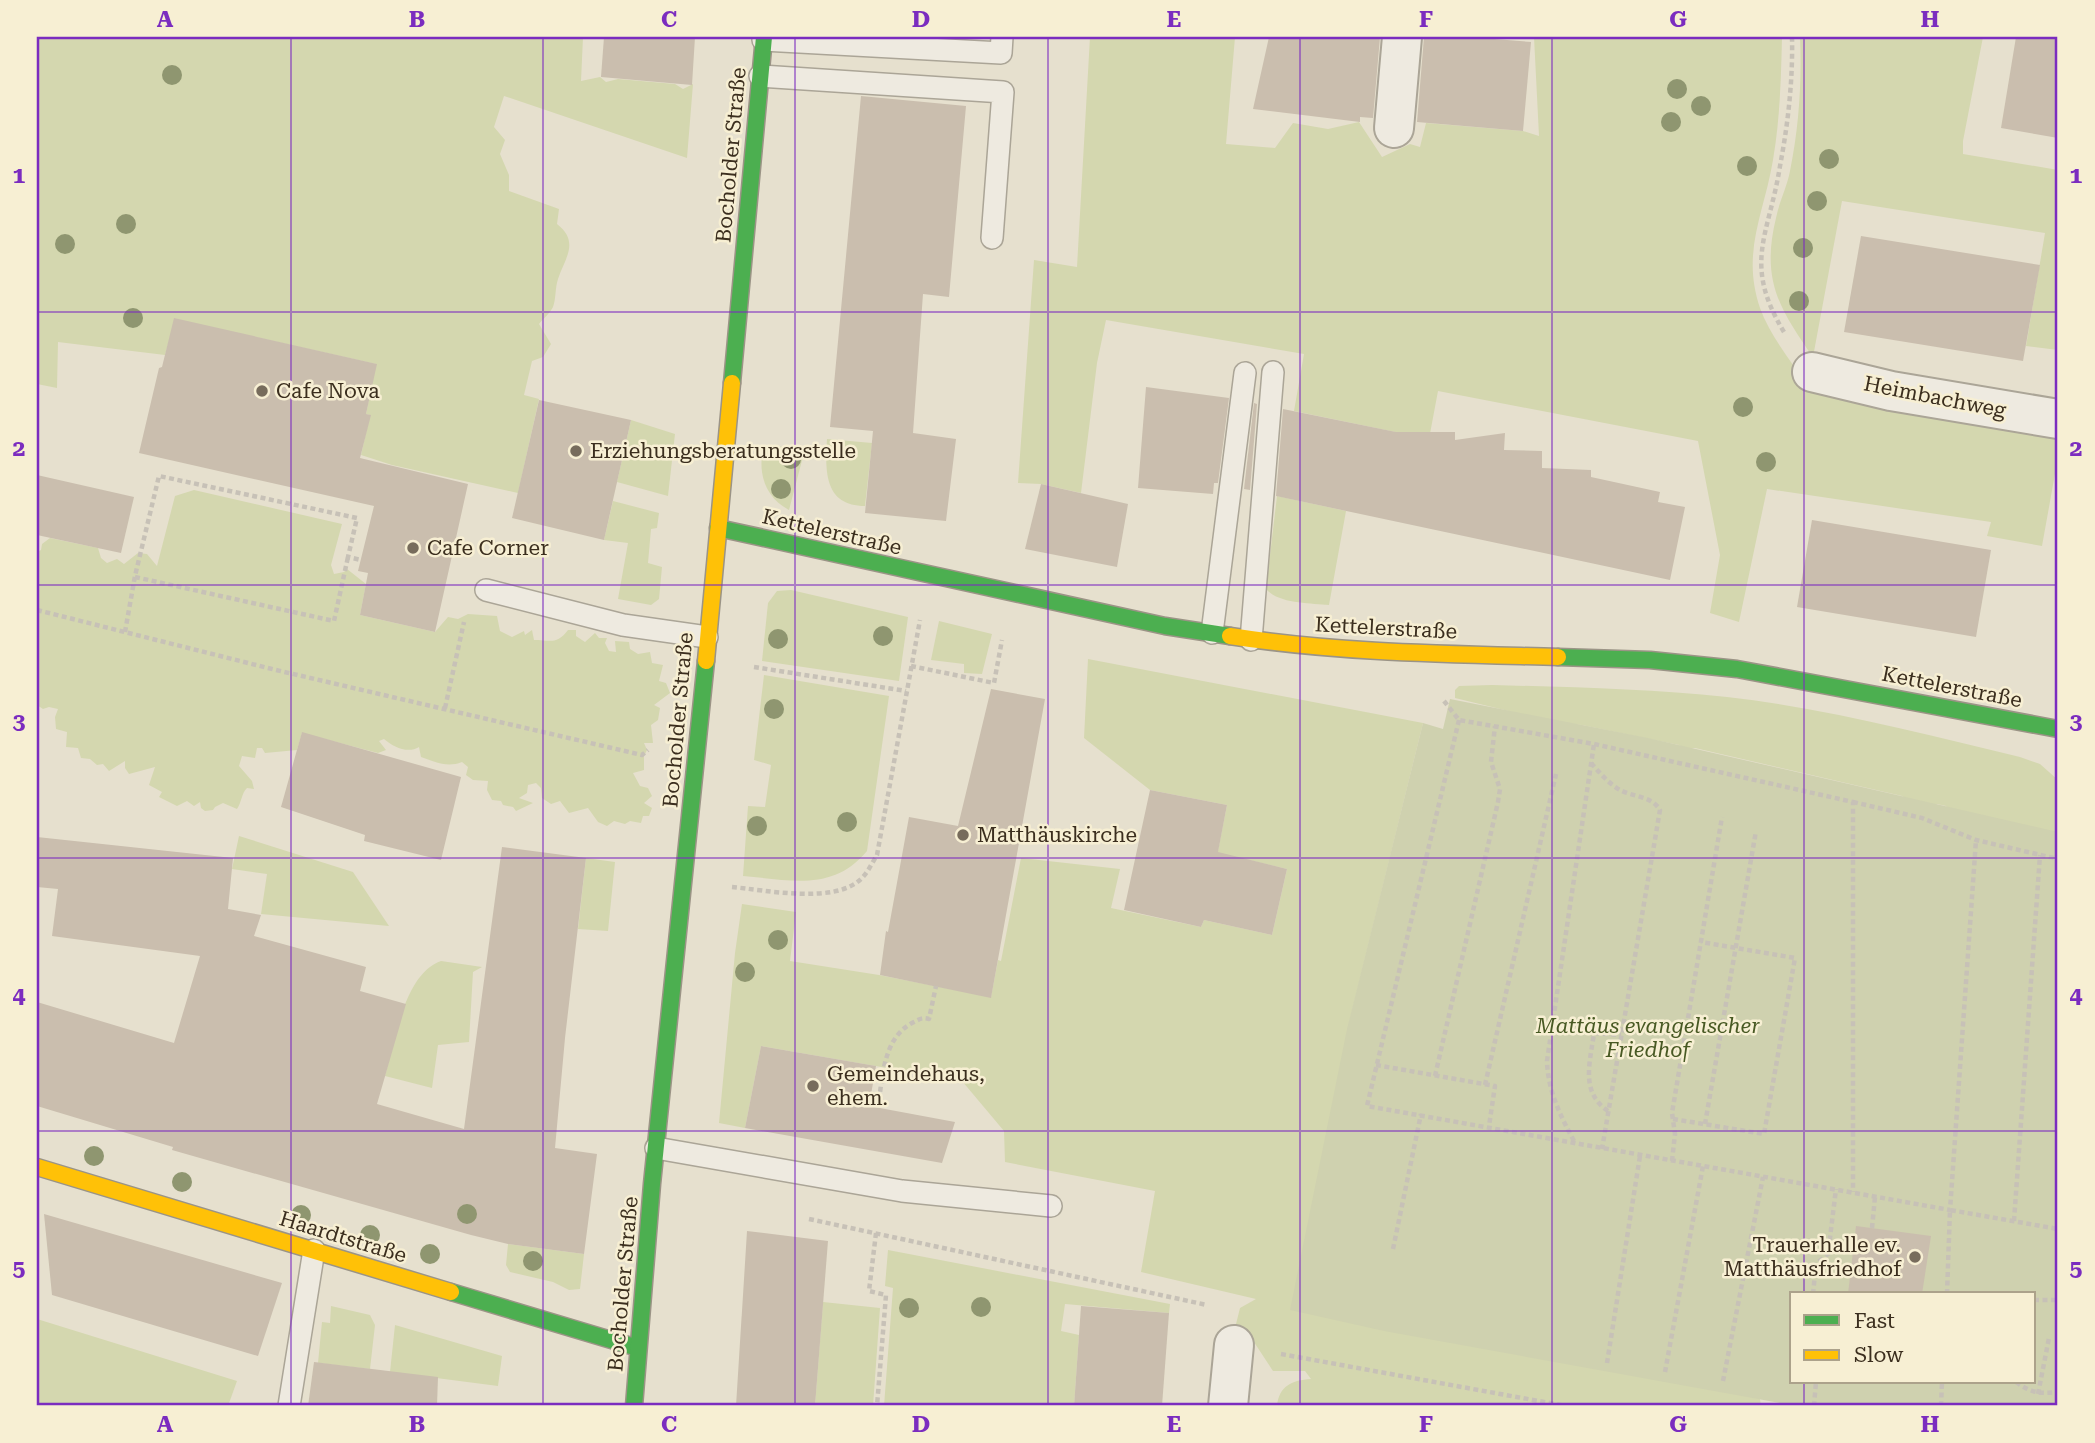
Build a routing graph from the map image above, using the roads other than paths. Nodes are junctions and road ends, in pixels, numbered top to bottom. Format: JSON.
{"nodes":[{"id":1,"x":1002,"y":37,"type":"edge"},
{"id":2,"x":1402,"y":37,"type":"edge"},
{"id":3,"x":764,"y":38,"type":"edge"},
{"id":4,"x":760,"y":76,"type":"junction"},
{"id":5,"x":1394,"y":128,"type":"dead end"},
{"id":6,"x":992,"y":238,"type":"dead end"},
{"id":7,"x":1273,"y":372,"type":"dead end"},
{"id":8,"x":1812,"y":372,"type":"road end"},
{"id":9,"x":1245,"y":373,"type":"dead end"},
{"id":10,"x":2058,"y":419,"type":"edge"},
{"id":11,"x":718,"y":528,"type":"junction"},
{"id":12,"x":486,"y":590,"type":"dead end"},
{"id":13,"x":1212,"y":633,"type":"junction"},
{"id":14,"x":707,"y":637,"type":"junction"},
{"id":15,"x":1251,"y":640,"type":"junction"},
{"id":16,"x":2058,"y":729,"type":"edge"},
{"id":17,"x":656,"y":1148,"type":"junction"},
{"id":18,"x":37,"y":1167,"type":"edge"},
{"id":19,"x":1051,"y":1206,"type":"dead end"},
{"id":20,"x":314,"y":1250,"type":"junction"},
{"id":21,"x":1234,"y":1345,"type":"road end"},
{"id":22,"x":638,"y":1348,"type":"junction"},
{"id":23,"x":289,"y":1406,"type":"edge"},
{"id":24,"x":634,"y":1406,"type":"edge"},
{"id":25,"x":1228,"y":1406,"type":"edge"}],
"edges":[{"from":1,"to":3,"type":"lane"},
{"from":2,"to":5,"type":"street"},
{"from":3,"to":4,"type":"street","name":"Bocholder Straße"},
{"from":4,"to":6,"type":"lane"},
{"from":4,"to":11,"type":"street","name":"Bocholder Straße"},
{"from":7,"to":15,"type":"lane"},
{"from":8,"to":10,"type":"street","name":"Heimbachweg"},
{"from":9,"to":13,"type":"lane"},
{"from":11,"to":13,"type":"street","name":"Kettelerstraße"},
{"from":11,"to":14,"type":"street","name":"Bocholder Straße"},
{"from":12,"to":14,"type":"lane"},
{"from":13,"to":15,"type":"street","name":"Kettelerstraße"},
{"from":14,"to":17,"type":"street","name":"Bocholder Straße"},
{"from":15,"to":16,"type":"street","name":"Kettelerstraße"},
{"from":17,"to":19,"type":"lane"},
{"from":17,"to":22,"type":"street","name":"Bocholder Straße"},
{"from":18,"to":20,"type":"street","name":"Haardtstraße"},
{"from":20,"to":22,"type":"street","name":"Haardtstraße"},
{"from":20,"to":23,"type":"lane"},
{"from":21,"to":25,"type":"street"},
{"from":22,"to":24,"type":"street","name":"Bocholder Straße"}]}
